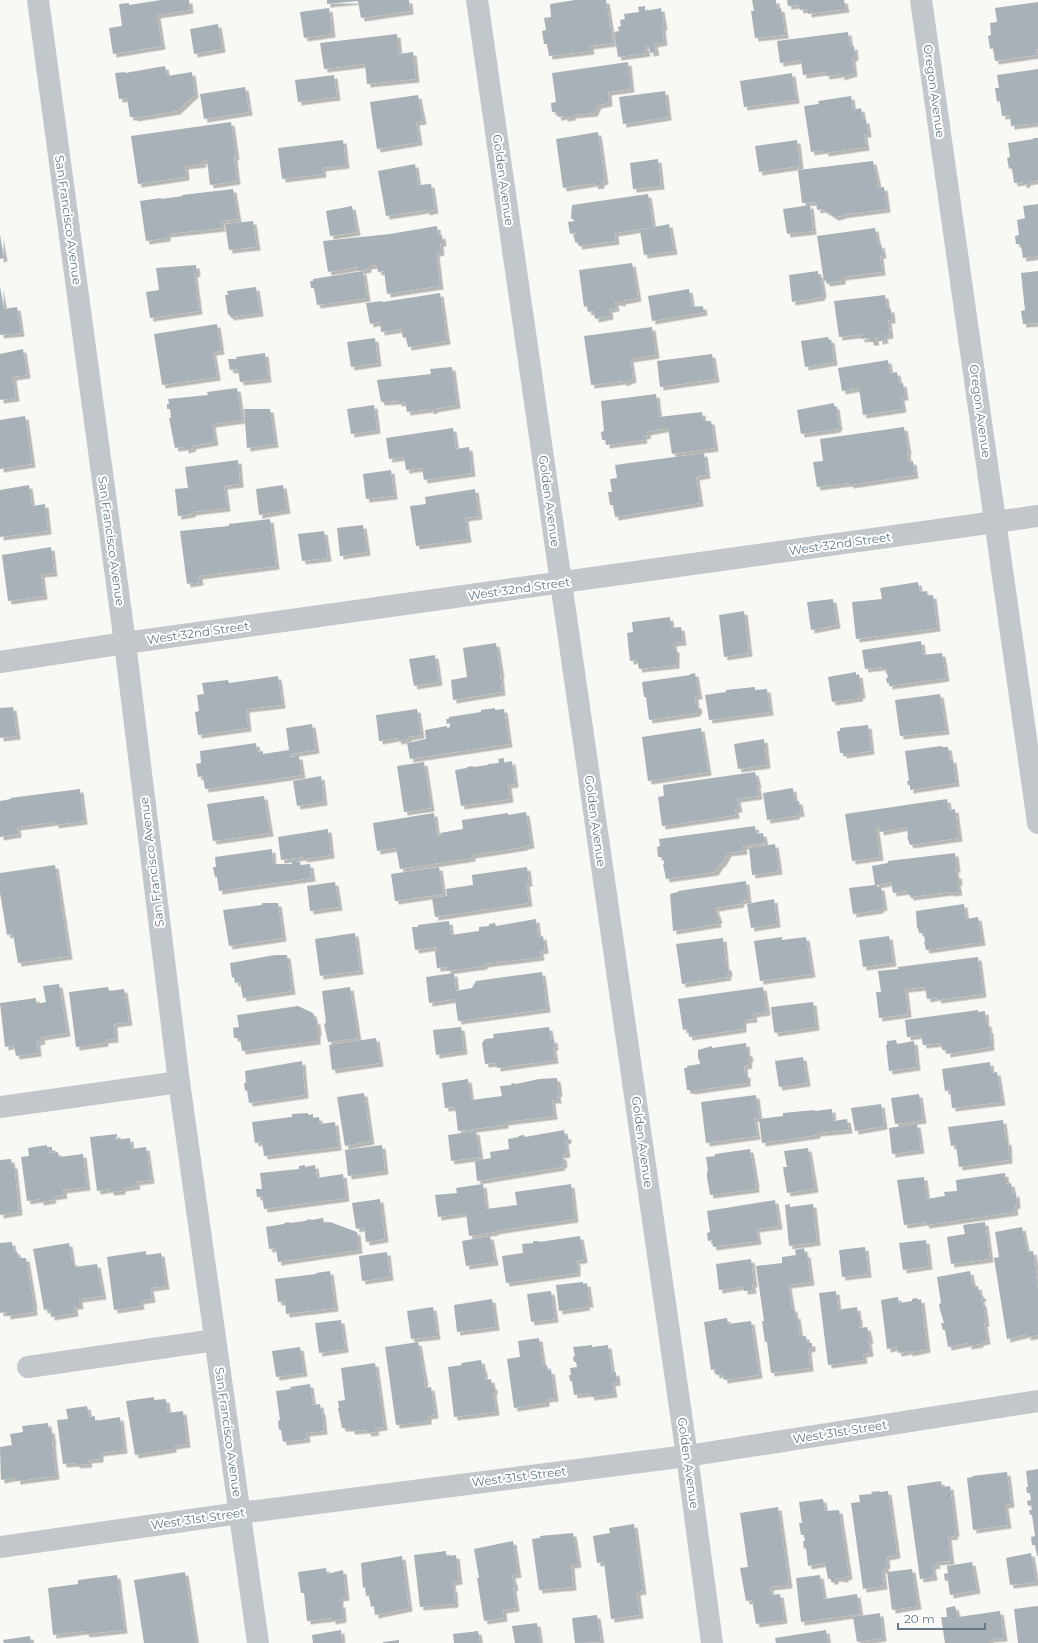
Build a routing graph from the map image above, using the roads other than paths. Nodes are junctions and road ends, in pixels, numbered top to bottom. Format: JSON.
{"nodes":[{"id":1,"x":38,"y":0,"type":"edge"},
{"id":2,"x":477,"y":0,"type":"edge"},
{"id":3,"x":921,"y":0,"type":"edge"},
{"id":4,"x":1038,"y":516,"type":"edge"},
{"id":5,"x":996,"y":521,"type":"junction"},
{"id":6,"x":561,"y":583,"type":"junction"},
{"id":7,"x":125,"y":643,"type":"junction"},
{"id":8,"x":0,"y":662,"type":"edge"},
{"id":9,"x":1038,"y":823,"type":"edge"},
{"id":10,"x":179,"y":1082,"type":"junction"},
{"id":11,"x":0,"y":1108,"type":"edge"},
{"id":12,"x":215,"y":1340,"type":"junction"},
{"id":13,"x":28,"y":1367,"type":"dead end"},
{"id":14,"x":1038,"y":1401,"type":"edge"},
{"id":15,"x":687,"y":1456,"type":"junction"},
{"id":16,"x":240,"y":1513,"type":"junction"},
{"id":17,"x":0,"y":1547,"type":"edge"},
{"id":18,"x":258,"y":1643,"type":"edge"},
{"id":19,"x":712,"y":1643,"type":"edge"}],
"edges":[{"from":1,"to":7,"type":"street","name":"San Francisco Avenue"},
{"from":2,"to":6,"type":"street","name":"Golden Avenue"},
{"from":3,"to":5,"type":"street","name":"Oregon Avenue"},
{"from":4,"to":5,"type":"street","name":"West 32nd Street"},
{"from":5,"to":6,"type":"street","name":"West 32nd Street"},
{"from":5,"to":9,"type":"street","name":"Oregon Avenue"},
{"from":6,"to":7,"type":"street","name":"West 32nd Street"},
{"from":6,"to":15,"type":"street","name":"Golden Avenue"},
{"from":7,"to":8,"type":"street","name":"West 32nd Street"},
{"from":7,"to":10,"type":"street","name":"San Francisco Avenue"},
{"from":10,"to":11,"type":"street"},
{"from":10,"to":12,"type":"street","name":"San Francisco Avenue"},
{"from":12,"to":13,"type":"street"},
{"from":12,"to":16,"type":"street","name":"San Francisco Avenue"},
{"from":14,"to":15,"type":"street","name":"West 31st Street"},
{"from":15,"to":16,"type":"street","name":"West 31st Street"},
{"from":15,"to":19,"type":"street","name":"Golden Avenue"},
{"from":16,"to":17,"type":"street","name":"West 31st Street"},
{"from":16,"to":18,"type":"street","name":"San Francisco Avenue"}]}
